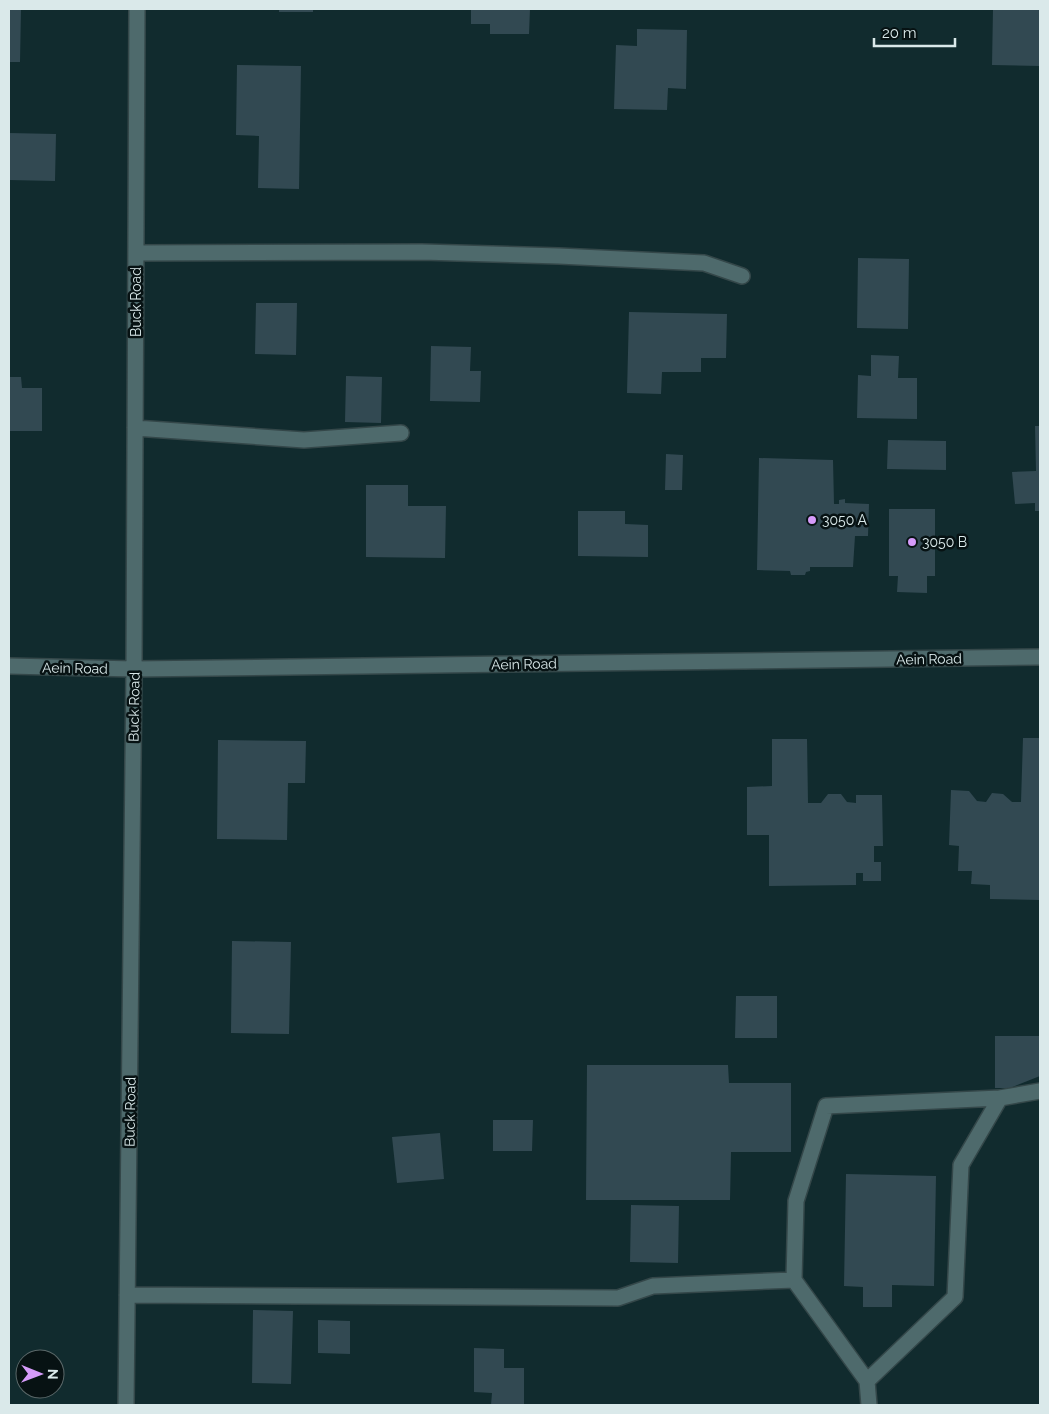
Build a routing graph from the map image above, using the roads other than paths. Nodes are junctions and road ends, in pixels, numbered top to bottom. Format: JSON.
{"nodes":[{"id":1,"x":137,"y":9,"type":"edge"},
{"id":2,"x":136,"y":253,"type":"junction"},
{"id":3,"x":742,"y":276,"type":"dead end"},
{"id":4,"x":135,"y":428,"type":"junction"},
{"id":5,"x":401,"y":433,"type":"dead end"},
{"id":6,"x":1040,"y":657,"type":"edge"},
{"id":7,"x":9,"y":666,"type":"edge"},
{"id":8,"x":134,"y":669,"type":"junction"},
{"id":9,"x":1040,"y":1091,"type":"edge"},
{"id":10,"x":1000,"y":1098,"type":"junction"},
{"id":11,"x":794,"y":1280,"type":"junction"},
{"id":12,"x":127,"y":1295,"type":"junction"},
{"id":13,"x":867,"y":1381,"type":"junction"},
{"id":14,"x":126,"y":1405,"type":"edge"},
{"id":15,"x":869,"y":1405,"type":"edge"}],
"edges":[{"from":1,"to":2,"type":"street","name":"Buck Road"},
{"from":2,"to":3,"type":"street"},
{"from":2,"to":4,"type":"street","name":"Buck Road"},
{"from":4,"to":5,"type":"street"},
{"from":4,"to":8,"type":"street","name":"Buck Road"},
{"from":6,"to":8,"type":"street","name":"Aein Road"},
{"from":7,"to":8,"type":"street","name":"Aein Road"},
{"from":8,"to":12,"type":"street","name":"Buck Road"},
{"from":9,"to":10,"type":"street"},
{"from":10,"to":11,"type":"street"},
{"from":10,"to":13,"type":"street"},
{"from":11,"to":12,"type":"street"},
{"from":11,"to":13,"type":"street"},
{"from":12,"to":14,"type":"street","name":"Buck Road"},
{"from":13,"to":15,"type":"street"}]}
